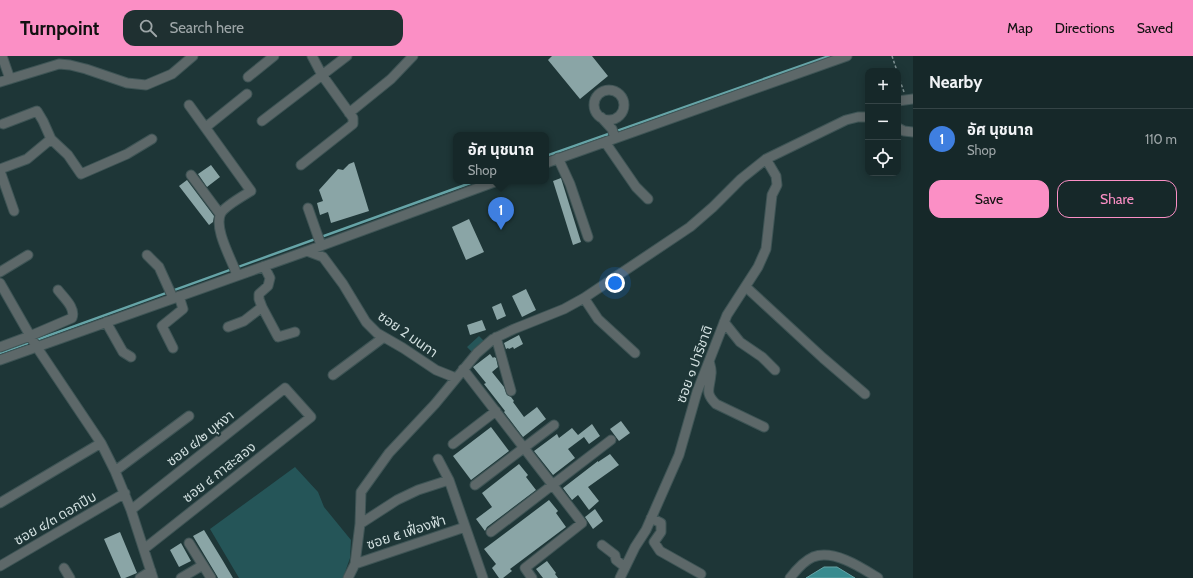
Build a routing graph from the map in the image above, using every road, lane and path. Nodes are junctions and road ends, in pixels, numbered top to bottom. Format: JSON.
{"nodes":[{"id":1,"x":2,"y":56,"type":"edge"},
{"id":2,"x":193,"y":56,"type":"edge"},
{"id":3,"x":274,"y":56,"type":"edge"},
{"id":4,"x":312,"y":56,"type":"edge"},
{"id":5,"x":347,"y":56,"type":"edge"},
{"id":6,"x":413,"y":56,"type":"edge"},
{"id":7,"x":848,"y":56,"type":"edge"},
{"id":8,"x":892,"y":56,"type":"edge"},
{"id":9,"x":896,"y":68,"type":"edge"},
{"id":10,"x":322,"y":75,"type":"junction"},
{"id":11,"x":248,"y":77,"type":"dead end"},
{"id":12,"x":10,"y":78,"type":"junction"},
{"id":13,"x":0,"y":82,"type":"edge"},
{"id":14,"x":901,"y":84,"type":"edge"},
{"id":15,"x":247,"y":94,"type":"dead end"},
{"id":16,"x":906,"y":100,"type":"edge"},
{"id":17,"x":189,"y":105,"type":"dead end"},
{"id":18,"x":349,"y":113,"type":"junction"},
{"id":19,"x":865,"y":116,"type":"edge"},
{"id":20,"x":601,"y":117,"type":"dead end"},
{"id":21,"x":262,"y":121,"type":"dead end"},
{"id":22,"x":3,"y":124,"type":"dead end"},
{"id":23,"x":206,"y":127,"type":"junction"},
{"id":24,"x":901,"y":130,"type":"edge"},
{"id":25,"x":913,"y":132,"type":"edge"},
{"id":26,"x":614,"y":134,"type":"junction"},
{"id":27,"x":51,"y":139,"type":"junction"},
{"id":28,"x":152,"y":139,"type":"dead end"},
{"id":29,"x":604,"y":142,"type":"junction"},
{"id":30,"x":558,"y":158,"type":"junction"},
{"id":31,"x":766,"y":159,"type":"junction"},
{"id":32,"x":549,"y":162,"type":"edge"},
{"id":33,"x":301,"y":165,"type":"dead end"},
{"id":34,"x":0,"y":170,"type":"edge"},
{"id":35,"x":192,"y":175,"type":"dead end"},
{"id":36,"x":488,"y":184,"type":"edge"},
{"id":37,"x":648,"y":199,"type":"dead end"},
{"id":38,"x":308,"y":208,"type":"dead end"},
{"id":39,"x":14,"y":211,"type":"dead end"},
{"id":40,"x":220,"y":214,"type":"junction"},
{"id":41,"x":588,"y":237,"type":"dead end"},
{"id":42,"x":321,"y":243,"type":"junction"},
{"id":43,"x":307,"y":251,"type":"junction"},
{"id":44,"x":28,"y":255,"type":"dead end"},
{"id":45,"x":147,"y":255,"type":"dead end"},
{"id":46,"x":264,"y":266,"type":"junction"},
{"id":47,"x":235,"y":270,"type":"junction"},
{"id":48,"x":0,"y":272,"type":"edge"},
{"id":49,"x":0,"y":283,"type":"edge"},
{"id":50,"x":746,"y":287,"type":"junction"},
{"id":51,"x":58,"y":290,"type":"dead end"},
{"id":52,"x":176,"y":297,"type":"junction"},
{"id":53,"x":584,"y":298,"type":"junction"},
{"id":54,"x":262,"y":307,"type":"junction"},
{"id":55,"x":106,"y":322,"type":"junction"},
{"id":56,"x":724,"y":322,"type":"junction"},
{"id":57,"x":228,"y":327,"type":"dead end"},
{"id":58,"x":295,"y":332,"type":"dead end"},
{"id":59,"x":30,"y":336,"type":"junction"},
{"id":60,"x":384,"y":337,"type":"junction"},
{"id":61,"x":496,"y":337,"type":"junction"},
{"id":62,"x":36,"y":346,"type":"junction"},
{"id":63,"x":0,"y":347,"type":"edge"},
{"id":64,"x":173,"y":348,"type":"dead end"},
{"id":65,"x":635,"y":353,"type":"dead end"},
{"id":66,"x":131,"y":357,"type":"dead end"},
{"id":67,"x":0,"y":360,"type":"edge"},
{"id":68,"x":709,"y":361,"type":"junction"},
{"id":69,"x":463,"y":369,"type":"junction"},
{"id":70,"x":775,"y":370,"type":"dead end"},
{"id":71,"x":334,"y":375,"type":"dead end"},
{"id":72,"x":456,"y":378,"type":"junction"},
{"id":73,"x":285,"y":388,"type":"joint"},
{"id":74,"x":511,"y":391,"type":"dead end"},
{"id":75,"x":865,"y":394,"type":"dead end"},
{"id":76,"x":496,"y":411,"type":"junction"},
{"id":77,"x":189,"y":416,"type":"dead end"},
{"id":78,"x":554,"y":425,"type":"dead end"},
{"id":79,"x":764,"y":427,"type":"dead end"},
{"id":80,"x":611,"y":440,"type":"dead end"},
{"id":81,"x":101,"y":443,"type":"junction"},
{"id":82,"x":453,"y":444,"type":"dead end"},
{"id":83,"x":525,"y":448,"type":"junction"},
{"id":84,"x":438,"y":459,"type":"dead end"},
{"id":85,"x":115,"y":471,"type":"junction"},
{"id":86,"x":449,"y":480,"type":"junction"},
{"id":87,"x":475,"y":485,"type":"dead end"},
{"id":88,"x":553,"y":485,"type":"junction"},
{"id":89,"x":125,"y":493,"type":"junction"},
{"id":90,"x":0,"y":503,"type":"edge"},
{"id":91,"x":131,"y":510,"type":"junction"},
{"id":92,"x":651,"y":518,"type":"junction"},
{"id":93,"x":360,"y":524,"type":"junction"},
{"id":94,"x":466,"y":527,"type":"junction"},
{"id":95,"x":492,"y":532,"type":"dead end"},
{"id":96,"x":189,"y":543,"type":"dead end"},
{"id":97,"x":602,"y":546,"type":"dead end"},
{"id":98,"x":144,"y":549,"type":"junction"},
{"id":99,"x":355,"y":564,"type":"junction"},
{"id":100,"x":203,"y":565,"type":"junction"},
{"id":101,"x":0,"y":566,"type":"edge"},
{"id":102,"x":625,"y":567,"type":"junction"},
{"id":103,"x":64,"y":568,"type":"dead end"},
{"id":104,"x":701,"y":574,"type":"dead end"},
{"id":105,"x":152,"y":575,"type":"edge"},
{"id":106,"x":70,"y":578,"type":"edge"},
{"id":107,"x":140,"y":578,"type":"edge"},
{"id":108,"x":181,"y":578,"type":"edge"},
{"id":109,"x":211,"y":578,"type":"edge"},
{"id":110,"x":348,"y":578,"type":"edge"},
{"id":111,"x":482,"y":578,"type":"edge"},
{"id":112,"x":532,"y":578,"type":"edge"},
{"id":113,"x":620,"y":578,"type":"edge"},
{"id":114,"x":790,"y":578,"type":"edge"},
{"id":115,"x":878,"y":578,"type":"edge"}],
"edges":[{"from":1,"to":12,"type":"street"},
{"from":2,"to":12,"type":"street"},
{"from":3,"to":11,"type":"street"},
{"from":4,"to":10,"type":"street"},
{"from":5,"to":10,"type":"street"},
{"from":6,"to":18,"type":"street"},
{"from":7,"to":26,"type":"street"},
{"from":8,"to":9,"type":"path"},
{"from":10,"to":18,"type":"street"},
{"from":10,"to":21,"type":"street"},
{"from":12,"to":13,"type":"street"},
{"from":14,"to":16,"type":"path"},
{"from":15,"to":23,"type":"street"},
{"from":17,"to":23,"type":"street"},
{"from":18,"to":33,"type":"street"},
{"from":19,"to":31,"type":"street"},
{"from":20,"to":26,"type":"street"},
{"from":22,"to":27,"type":"street"},
{"from":23,"to":40,"type":"street"},
{"from":24,"to":25,"type":"street"},
{"from":26,"to":29,"type":"street"},
{"from":27,"to":28,"type":"street"},
{"from":27,"to":34,"type":"street"},
{"from":29,"to":30,"type":"street"},
{"from":29,"to":37,"type":"street"},
{"from":30,"to":32,"type":"street"},
{"from":30,"to":41,"type":"street"},
{"from":31,"to":50,"type":"street","name":"ซอย ๑ ปาริชาติ"},
{"from":31,"to":53,"type":"street"},
{"from":34,"to":39,"type":"street"},
{"from":35,"to":40,"type":"street"},
{"from":36,"to":42,"type":"street"},
{"from":38,"to":42,"type":"street"},
{"from":40,"to":47,"type":"street"},
{"from":42,"to":43,"type":"street"},
{"from":43,"to":46,"type":"street"},
{"from":43,"to":60,"type":"street","name":"ซอย 2 มนทา"},
{"from":44,"to":48,"type":"street"},
{"from":45,"to":52,"type":"street"},
{"from":46,"to":47,"type":"street"},
{"from":46,"to":54,"type":"street"},
{"from":47,"to":52,"type":"street"},
{"from":49,"to":59,"type":"street"},
{"from":50,"to":56,"type":"street","name":"ซอย ๑ ปาริชาติ"},
{"from":50,"to":75,"type":"street"},
{"from":51,"to":59,"type":"street"},
{"from":52,"to":55,"type":"street"},
{"from":52,"to":64,"type":"street"},
{"from":53,"to":61,"type":"street"},
{"from":53,"to":65,"type":"street"},
{"from":54,"to":57,"type":"street"},
{"from":54,"to":58,"type":"street"},
{"from":55,"to":62,"type":"street"},
{"from":55,"to":66,"type":"street"},
{"from":56,"to":68,"type":"street","name":"ซอย ๑ ปาริชาติ"},
{"from":56,"to":70,"type":"street"},
{"from":59,"to":62,"type":"street"},
{"from":59,"to":63,"type":"street"},
{"from":60,"to":71,"type":"street"},
{"from":60,"to":72,"type":"street","name":"ซอย 2 มนทา"},
{"from":61,"to":69,"type":"street"},
{"from":61,"to":74,"type":"street"},
{"from":62,"to":67,"type":"street"},
{"from":62,"to":81,"type":"street"},
{"from":68,"to":79,"type":"street"},
{"from":68,"to":92,"type":"street","name":"ซอย ๑ ปาริชาติ"},
{"from":69,"to":72,"type":"street"},
{"from":69,"to":76,"type":"street"},
{"from":72,"to":93,"type":"street"},
{"from":73,"to":91,"type":"street","name":"ซอย ๔/๒ บุหงา"},
{"from":73,"to":98,"type":"street","name":"ซอย ๔ กาสะลอง"},
{"from":76,"to":82,"type":"street"},
{"from":76,"to":83,"type":"street"},
{"from":77,"to":85,"type":"street"},
{"from":78,"to":83,"type":"street"},
{"from":80,"to":88,"type":"street"},
{"from":81,"to":85,"type":"street"},
{"from":81,"to":90,"type":"street"},
{"from":83,"to":87,"type":"street"},
{"from":83,"to":88,"type":"street"},
{"from":84,"to":86,"type":"street"},
{"from":85,"to":89,"type":"street"},
{"from":86,"to":93,"type":"street"},
{"from":86,"to":94,"type":"street"},
{"from":88,"to":95,"type":"street"},
{"from":88,"to":112,"type":"street"},
{"from":89,"to":91,"type":"street"},
{"from":89,"to":101,"type":"street","name":"ซอย ๔/๓ ดอกปีบ"},
{"from":91,"to":98,"type":"street"},
{"from":92,"to":102,"type":"street","name":"ซอย ๑ ปาริชาติ"},
{"from":92,"to":104,"type":"street"},
{"from":93,"to":99,"type":"street"},
{"from":94,"to":99,"type":"street","name":"ซอย ๕ เฟื่องฟ้า"},
{"from":94,"to":111,"type":"street"},
{"from":96,"to":100,"type":"street"},
{"from":97,"to":102,"type":"street"},
{"from":98,"to":105,"type":"street"},
{"from":99,"to":110,"type":"street"},
{"from":100,"to":108,"type":"street"},
{"from":100,"to":109,"type":"street"},
{"from":102,"to":113,"type":"street","name":"ซอย ๑ ปาริชาติ"},
{"from":103,"to":106,"type":"street"},
{"from":105,"to":107,"type":"street"},
{"from":114,"to":115,"type":"street"}]}
